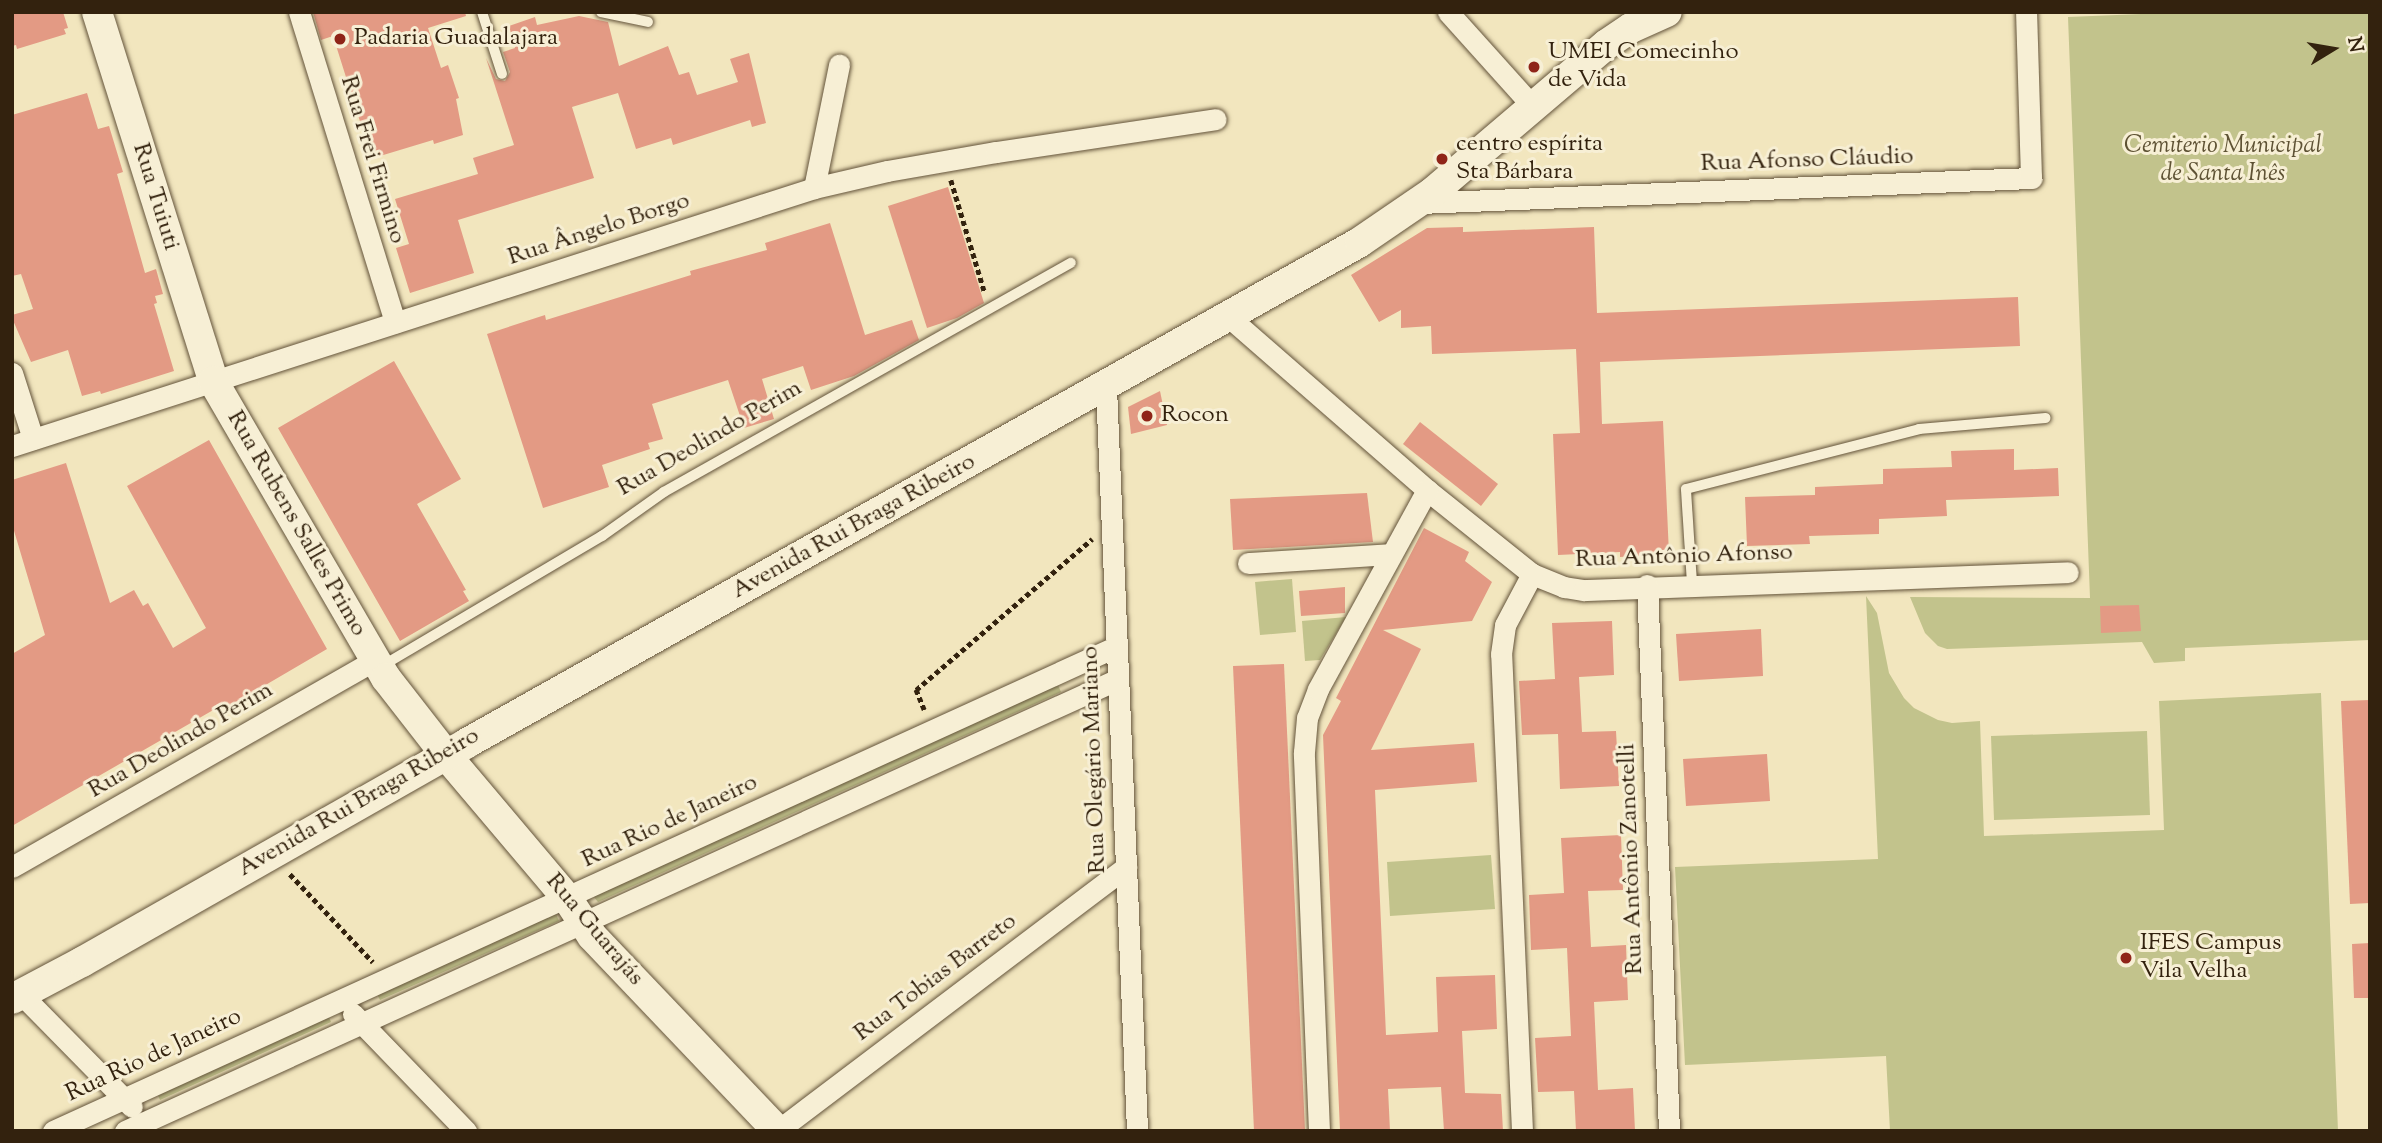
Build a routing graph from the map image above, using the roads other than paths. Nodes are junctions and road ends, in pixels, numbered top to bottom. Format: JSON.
{"nodes":[{"id":1,"x":97,"y":12,"type":"edge"},
{"id":2,"x":299,"y":12,"type":"edge"},
{"id":3,"x":482,"y":12,"type":"edge"},
{"id":4,"x":601,"y":12,"type":"edge"},
{"id":5,"x":1448,"y":12,"type":"edge"},
{"id":6,"x":1667,"y":12,"type":"edge"},
{"id":7,"x":2026,"y":12,"type":"edge"},
{"id":8,"x":649,"y":22,"type":"dead end"},
{"id":9,"x":839,"y":65,"type":"dead end"},
{"id":10,"x":502,"y":74,"type":"dead end"},
{"id":11,"x":1534,"y":108,"type":"junction"},
{"id":12,"x":1216,"y":119,"type":"dead end"},
{"id":13,"x":814,"y":188,"type":"junction"},
{"id":14,"x":1419,"y":203,"type":"junction"},
{"id":15,"x":1071,"y":262,"type":"dead end"},
{"id":16,"x":1230,"y":318,"type":"junction"},
{"id":17,"x":395,"y":322,"type":"junction"},
{"id":18,"x":12,"y":373,"type":"edge"},
{"id":19,"x":213,"y":381,"type":"junction"},
{"id":20,"x":1106,"y":387,"type":"junction"},
{"id":21,"x":2046,"y":418,"type":"dead end"},
{"id":22,"x":33,"y":439,"type":"junction"},
{"id":23,"x":12,"y":446,"type":"edge"},
{"id":24,"x":1427,"y":490,"type":"junction"},
{"id":25,"x":1391,"y":554,"type":"junction"},
{"id":26,"x":1248,"y":563,"type":"dead end"},
{"id":27,"x":2068,"y":572,"type":"dead end"},
{"id":28,"x":1532,"y":574,"type":"junction"},
{"id":29,"x":1692,"y":583,"type":"junction"},
{"id":30,"x":1647,"y":585,"type":"junction"},
{"id":31,"x":1117,"y":646,"type":"junction"},
{"id":32,"x":377,"y":664,"type":"junction"},
{"id":33,"x":1118,"y":679,"type":"junction"},
{"id":34,"x":446,"y":755,"type":"junction"},
{"id":35,"x":12,"y":867,"type":"edge"},
{"id":36,"x":1126,"y":867,"type":"junction"},
{"id":37,"x":575,"y":910,"type":"junction"},
{"id":38,"x":16,"y":996,"type":"edge"},
{"id":39,"x":339,"y":1000,"type":"junction"},
{"id":40,"x":362,"y":1022,"type":"junction"},
{"id":41,"x":124,"y":1099,"type":"junction"},
{"id":42,"x":151,"y":1126,"type":"edge"},
{"id":43,"x":778,"y":1130,"type":"edge"},
{"id":44,"x":53,"y":1131,"type":"edge"},
{"id":45,"x":125,"y":1131,"type":"edge"},
{"id":46,"x":466,"y":1131,"type":"edge"},
{"id":47,"x":1137,"y":1131,"type":"edge"},
{"id":48,"x":1319,"y":1131,"type":"edge"},
{"id":49,"x":1522,"y":1131,"type":"edge"},
{"id":50,"x":1670,"y":1131,"type":"edge"}],
"edges":[{"from":1,"to":19,"type":"main road","name":"Rua Tuiuti"},
{"from":2,"to":17,"type":"street","name":"Rua Frei Firmino"},
{"from":3,"to":10,"type":"lane"},
{"from":4,"to":8,"type":"lane"},
{"from":5,"to":11,"type":"street"},
{"from":6,"to":11,"type":"main road","name":"Avenida Rui Braga Ribeiro"},
{"from":7,"to":14,"type":"street","name":"Rua Afonso Cláudio"},
{"from":9,"to":13,"type":"street"},
{"from":11,"to":14,"type":"main road","name":"Avenida Rui Braga Ribeiro"},
{"from":12,"to":13,"type":"street","name":"Rua Ângelo Borgo"},
{"from":13,"to":17,"type":"street","name":"Rua Ângelo Borgo"},
{"from":14,"to":16,"type":"main road","name":"Avenida Rui Braga Ribeiro"},
{"from":15,"to":32,"type":"lane","name":"Rua Deolindo Perim"},
{"from":16,"to":20,"type":"main road","name":"Avenida Rui Braga Ribeiro"},
{"from":16,"to":24,"type":"street","name":"Rua Antônio Afonso"},
{"from":17,"to":19,"type":"street","name":"Rua Ângelo Borgo"},
{"from":18,"to":22,"type":"street"},
{"from":19,"to":22,"type":"street","name":"Rua Ângelo Borgo"},
{"from":19,"to":32,"type":"main road","name":"Rua Rubens Salles Primo"},
{"from":20,"to":31,"type":"street","name":"Rua Olegário Mariano"},
{"from":20,"to":34,"type":"main road","name":"Avenida Rui Braga Ribeiro"},
{"from":21,"to":29,"type":"lane"},
{"from":22,"to":23,"type":"street","name":"Rua Ângelo Borgo"},
{"from":24,"to":25,"type":"street"},
{"from":24,"to":28,"type":"street","name":"Rua Antônio Afonso"},
{"from":25,"to":26,"type":"street"},
{"from":25,"to":48,"type":"street"},
{"from":27,"to":29,"type":"street","name":"Rua Antônio Afonso"},
{"from":28,"to":30,"type":"street","name":"Rua Antônio Afonso"},
{"from":28,"to":49,"type":"street"},
{"from":29,"to":30,"type":"street","name":"Rua Antônio Afonso"},
{"from":30,"to":50,"type":"street","name":"Rua Antônio Zanotelli"},
{"from":31,"to":33,"type":"street","name":"Rua Olegário Mariano"},
{"from":31,"to":37,"type":"street","name":"Rua Rio de Janeiro"},
{"from":32,"to":34,"type":"main road","name":"Rua Rubens Salles Primo"},
{"from":32,"to":35,"type":"street","name":"Rua Deolindo Perim"},
{"from":33,"to":36,"type":"street","name":"Rua Olegário Mariano"},
{"from":33,"to":37,"type":"street","name":"Rua Rio de Janeiro"},
{"from":34,"to":37,"type":"main road","name":"Rua Guarajás"},
{"from":34,"to":38,"type":"main road","name":"Avenida Rui Braga Ribeiro"},
{"from":36,"to":43,"type":"street","name":"Rua Tobias Barreto"},
{"from":36,"to":47,"type":"street","name":"Rua Olegário Mariano"},
{"from":37,"to":39,"type":"street","name":"Rua Rio de Janeiro"},
{"from":37,"to":40,"type":"street","name":"Rua Rio de Janeiro"},
{"from":37,"to":43,"type":"main road","name":"Rua Guarajás"},
{"from":38,"to":41,"type":"street"},
{"from":39,"to":40,"type":"street"},
{"from":39,"to":41,"type":"street","name":"Rua Rio de Janeiro"},
{"from":40,"to":42,"type":"street","name":"Rua Rio de Janeiro"},
{"from":40,"to":46,"type":"street"},
{"from":41,"to":42,"type":"street"},
{"from":41,"to":44,"type":"street","name":"Rua Rio de Janeiro"},
{"from":42,"to":45,"type":"street","name":"Rua Rio de Janeiro"}]}
